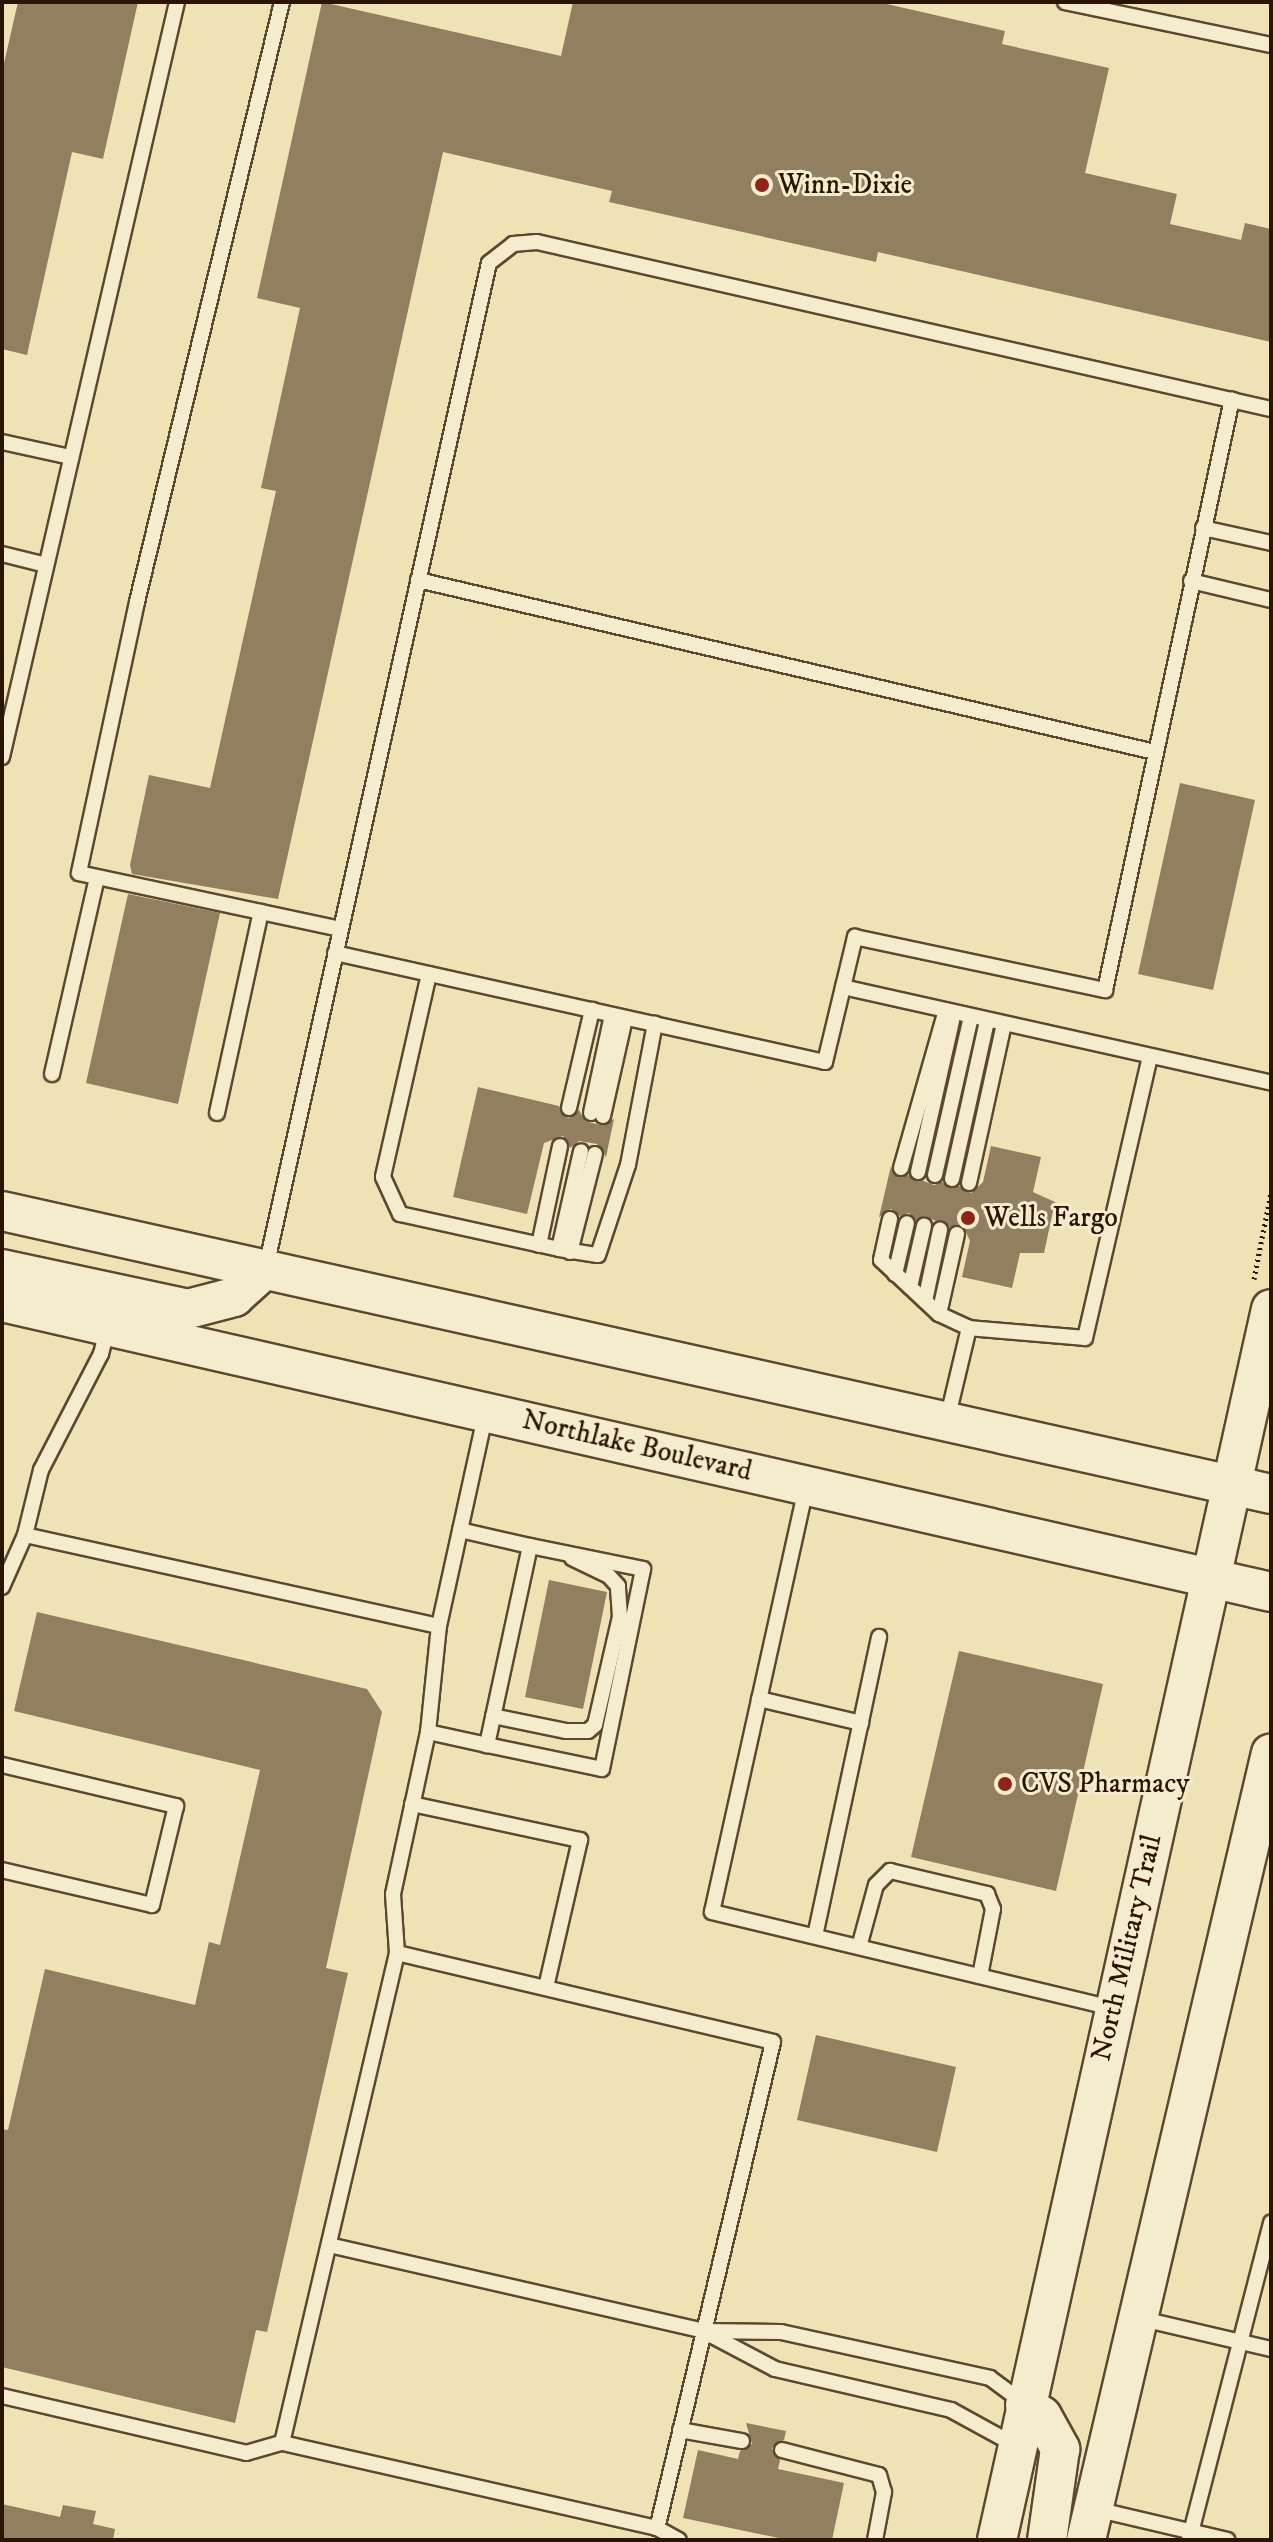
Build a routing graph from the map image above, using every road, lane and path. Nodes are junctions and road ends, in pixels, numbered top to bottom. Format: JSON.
{"nodes":[{"id":1,"x":177,"y":2,"type":"edge"},
{"id":2,"x":282,"y":2,"type":"edge"},
{"id":3,"x":1065,"y":2,"type":"edge"},
{"id":4,"x":1271,"y":45,"type":"edge"},
{"id":5,"x":1232,"y":399,"type":"junction"},
{"id":6,"x":1271,"y":409,"type":"edge"},
{"id":7,"x":2,"y":442,"type":"edge"},
{"id":8,"x":70,"y":457,"type":"junction"},
{"id":9,"x":1203,"y":528,"type":"junction"},
{"id":10,"x":1271,"y":543,"type":"edge"},
{"id":11,"x":2,"y":554,"type":"edge"},
{"id":12,"x":46,"y":565,"type":"junction"},
{"id":13,"x":418,"y":580,"type":"junction"},
{"id":14,"x":1191,"y":581,"type":"junction"},
{"id":15,"x":1271,"y":600,"type":"edge"},
{"id":16,"x":1155,"y":752,"type":"junction"},
{"id":17,"x":2,"y":757,"type":"edge"},
{"id":18,"x":97,"y":878,"type":"junction"},
{"id":19,"x":261,"y":912,"type":"junction"},
{"id":20,"x":340,"y":929,"type":"junction"},
{"id":21,"x":335,"y":953,"type":"junction"},
{"id":22,"x":429,"y":974,"type":"junction"},
{"id":23,"x":843,"y":987,"type":"junction"},
{"id":24,"x":592,"y":1010,"type":"junction"},
{"id":25,"x":950,"y":1011,"type":"junction"},
{"id":26,"x":971,"y":1016,"type":"junction"},
{"id":27,"x":619,"y":1017,"type":"junction"},
{"id":28,"x":987,"y":1021,"type":"junction"},
{"id":29,"x":655,"y":1024,"type":"junction"},
{"id":30,"x":1004,"y":1024,"type":"junction"},
{"id":31,"x":1150,"y":1056,"type":"junction"},
{"id":32,"x":52,"y":1074,"type":"dead end"},
{"id":33,"x":1271,"y":1083,"type":"edge"},
{"id":34,"x":569,"y":1108,"type":"dead end"},
{"id":35,"x":217,"y":1113,"type":"dead end"},
{"id":36,"x":597,"y":1115,"type":"dead end"},
{"id":37,"x":560,"y":1146,"type":"dead end"},
{"id":38,"x":588,"y":1152,"type":"dead end"},
{"id":39,"x":901,"y":1168,"type":"dead end"},
{"id":40,"x":918,"y":1172,"type":"dead end"},
{"id":41,"x":935,"y":1175,"type":"dead end"},
{"id":42,"x":952,"y":1179,"type":"dead end"},
{"id":43,"x":969,"y":1183,"type":"dead end"},
{"id":44,"x":2,"y":1211,"type":"edge"},
{"id":45,"x":890,"y":1219,"type":"dead end"},
{"id":46,"x":907,"y":1223,"type":"dead end"},
{"id":47,"x":924,"y":1226,"type":"dead end"},
{"id":48,"x":940,"y":1230,"type":"dead end"},
{"id":49,"x":957,"y":1234,"type":"dead end"},
{"id":50,"x":539,"y":1245,"type":"junction"},
{"id":51,"x":565,"y":1250,"type":"junction"},
{"id":52,"x":2,"y":1269,"type":"edge"},
{"id":53,"x":265,"y":1269,"type":"junction"},
{"id":54,"x":895,"y":1274,"type":"junction"},
{"id":55,"x":910,"y":1287,"type":"junction"},
{"id":56,"x":925,"y":1301,"type":"junction"},
{"id":57,"x":2,"y":1302,"type":"edge"},
{"id":58,"x":1271,"y":1309,"type":"edge"},
{"id":59,"x":939,"y":1314,"type":"junction"},
{"id":60,"x":108,"y":1326,"type":"junction"},
{"id":61,"x":969,"y":1328,"type":"junction"},
{"id":62,"x":487,"y":1412,"type":"junction"},
{"id":63,"x":947,"y":1420,"type":"junction"},
{"id":64,"x":1232,"y":1483,"type":"junction"},
{"id":65,"x":807,"y":1484,"type":"junction"},
{"id":66,"x":1271,"y":1494,"type":"edge"},
{"id":67,"x":460,"y":1530,"type":"junction"},
{"id":68,"x":25,"y":1535,"type":"junction"},
{"id":69,"x":530,"y":1546,"type":"junction"},
{"id":70,"x":568,"y":1554,"type":"junction"},
{"id":71,"x":1213,"y":1576,"type":"junction"},
{"id":72,"x":2,"y":1587,"type":"edge"},
{"id":73,"x":1271,"y":1592,"type":"edge"},
{"id":74,"x":439,"y":1626,"type":"junction"},
{"id":75,"x":879,"y":1637,"type":"dead end"},
{"id":76,"x":759,"y":1699,"type":"junction"},
{"id":77,"x":493,"y":1716,"type":"junction"},
{"id":78,"x":861,"y":1723,"type":"junction"},
{"id":79,"x":428,"y":1732,"type":"junction"},
{"id":80,"x":487,"y":1745,"type":"junction"},
{"id":81,"x":1271,"y":1753,"type":"edge"},
{"id":82,"x":2,"y":1765,"type":"edge"},
{"id":83,"x":412,"y":1804,"type":"junction"},
{"id":84,"x":1261,"y":1839,"type":"edge"},
{"id":85,"x":2,"y":1870,"type":"edge"},
{"id":86,"x":815,"y":1936,"type":"junction"},
{"id":87,"x":859,"y":1947,"type":"junction"},
{"id":88,"x":397,"y":1953,"type":"junction"},
{"id":89,"x":980,"y":1976,"type":"junction"},
{"id":90,"x":546,"y":1987,"type":"junction"},
{"id":91,"x":1113,"y":2008,"type":"junction"},
{"id":92,"x":1271,"y":2222,"type":"edge"},
{"id":93,"x":329,"y":2245,"type":"junction"},
{"id":94,"x":1138,"y":2318,"type":"junction"},
{"id":95,"x":703,"y":2331,"type":"junction"},
{"id":96,"x":1241,"y":2342,"type":"junction"},
{"id":97,"x":1271,"y":2349,"type":"edge"},
{"id":98,"x":2,"y":2396,"type":"edge"},
{"id":99,"x":1025,"y":2405,"type":"junction"},
{"id":100,"x":680,"y":2430,"type":"junction"},
{"id":101,"x":742,"y":2441,"type":"dead end"},
{"id":102,"x":282,"y":2443,"type":"junction"},
{"id":103,"x":1016,"y":2445,"type":"junction"},
{"id":104,"x":782,"y":2450,"type":"dead end"},
{"id":105,"x":1090,"y":2524,"type":"edge"},
{"id":106,"x":657,"y":2528,"type":"junction"},
{"id":107,"x":1191,"y":2536,"type":"edge"},
{"id":108,"x":679,"y":2540,"type":"edge"},
{"id":109,"x":875,"y":2540,"type":"edge"},
{"id":110,"x":997,"y":2540,"type":"edge"},
{"id":111,"x":1047,"y":2540,"type":"edge"},
{"id":112,"x":1227,"y":2540,"type":"edge"}],
"edges":[{"from":1,"to":8,"type":"lane"},
{"from":2,"to":18,"type":"lane"},
{"from":3,"to":4,"type":"lane"},
{"from":5,"to":6,"type":"lane"},
{"from":5,"to":9,"type":"lane"},
{"from":5,"to":13,"type":"lane"},
{"from":7,"to":8,"type":"lane"},
{"from":8,"to":12,"type":"lane"},
{"from":9,"to":10,"type":"lane"},
{"from":9,"to":14,"type":"lane"},
{"from":11,"to":12,"type":"lane"},
{"from":12,"to":17,"type":"lane"},
{"from":13,"to":16,"type":"lane"},
{"from":13,"to":20,"type":"lane"},
{"from":14,"to":15,"type":"lane"},
{"from":14,"to":16,"type":"lane"},
{"from":16,"to":23,"type":"lane"},
{"from":18,"to":19,"type":"lane"},
{"from":18,"to":32,"type":"lane"},
{"from":19,"to":20,"type":"lane"},
{"from":19,"to":35,"type":"lane"},
{"from":20,"to":21,"type":"lane"},
{"from":21,"to":22,"type":"lane"},
{"from":21,"to":53,"type":"lane"},
{"from":22,"to":24,"type":"lane"},
{"from":22,"to":50,"type":"lane"},
{"from":23,"to":25,"type":"lane"},
{"from":23,"to":29,"type":"lane"},
{"from":24,"to":27,"type":"lane"},
{"from":24,"to":34,"type":"lane"},
{"from":25,"to":26,"type":"lane"},
{"from":25,"to":39,"type":"lane"},
{"from":25,"to":40,"type":"lane"},
{"from":26,"to":28,"type":"lane"},
{"from":26,"to":41,"type":"lane"},
{"from":27,"to":29,"type":"lane"},
{"from":27,"to":36,"type":"lane"},
{"from":28,"to":30,"type":"lane"},
{"from":28,"to":42,"type":"lane"},
{"from":29,"to":51,"type":"lane"},
{"from":30,"to":31,"type":"lane"},
{"from":30,"to":43,"type":"lane"},
{"from":31,"to":33,"type":"lane"},
{"from":31,"to":61,"type":"lane"},
{"from":37,"to":50,"type":"lane"},
{"from":38,"to":51,"type":"lane"},
{"from":44,"to":53,"type":"main road"},
{"from":45,"to":54,"type":"lane"},
{"from":46,"to":54,"type":"lane"},
{"from":47,"to":55,"type":"lane"},
{"from":48,"to":56,"type":"lane"},
{"from":49,"to":59,"type":"lane"},
{"from":50,"to":51,"type":"lane"},
{"from":52,"to":53,"type":"main road"},
{"from":53,"to":63,"type":"main road"},
{"from":54,"to":55,"type":"lane"},
{"from":55,"to":56,"type":"lane"},
{"from":56,"to":59,"type":"lane"},
{"from":57,"to":60,"type":"main road","name":"Northlake Boulevard"},
{"from":58,"to":64,"type":"main road","name":"North Military Trail"},
{"from":59,"to":61,"type":"lane"},
{"from":60,"to":62,"type":"main road","name":"Northlake Boulevard"},
{"from":60,"to":68,"type":"lane"},
{"from":61,"to":63,"type":"lane"},
{"from":62,"to":65,"type":"main road","name":"Northlake Boulevard"},
{"from":62,"to":67,"type":"lane"},
{"from":63,"to":64,"type":"main road"},
{"from":64,"to":66,"type":"main road"},
{"from":64,"to":71,"type":"main road","name":"North Military Trail"},
{"from":65,"to":71,"type":"main road","name":"Northlake Boulevard"},
{"from":65,"to":76,"type":"lane"},
{"from":67,"to":69,"type":"lane"},
{"from":67,"to":74,"type":"lane"},
{"from":68,"to":72,"type":"lane"},
{"from":68,"to":74,"type":"lane"},
{"from":69,"to":70,"type":"lane"},
{"from":69,"to":77,"type":"lane"},
{"from":70,"to":77,"type":"lane"},
{"from":70,"to":80,"type":"lane"},
{"from":71,"to":73,"type":"main road","name":"Northlake Boulevard"},
{"from":71,"to":91,"type":"main road","name":"North Military Trail"},
{"from":74,"to":79,"type":"lane"},
{"from":75,"to":78,"type":"lane"},
{"from":76,"to":78,"type":"lane"},
{"from":76,"to":86,"type":"lane"},
{"from":77,"to":80,"type":"lane"},
{"from":78,"to":86,"type":"lane"},
{"from":79,"to":80,"type":"lane"},
{"from":79,"to":83,"type":"lane"},
{"from":81,"to":84,"type":"main road"},
{"from":82,"to":85,"type":"lane"},
{"from":83,"to":88,"type":"lane"},
{"from":83,"to":90,"type":"lane"},
{"from":84,"to":94,"type":"main road"},
{"from":86,"to":87,"type":"lane"},
{"from":87,"to":89,"type":"lane"},
{"from":87,"to":89,"type":"lane"},
{"from":88,"to":90,"type":"lane"},
{"from":88,"to":93,"type":"lane"},
{"from":89,"to":91,"type":"lane"},
{"from":90,"to":95,"type":"lane"},
{"from":91,"to":99,"type":"main road","name":"North Military Trail"},
{"from":92,"to":96,"type":"lane"},
{"from":93,"to":95,"type":"lane"},
{"from":93,"to":102,"type":"lane"},
{"from":94,"to":96,"type":"lane"},
{"from":94,"to":105,"type":"main road"},
{"from":95,"to":99,"type":"lane"},
{"from":95,"to":100,"type":"lane"},
{"from":95,"to":103,"type":"lane"},
{"from":96,"to":97,"type":"lane"},
{"from":96,"to":107,"type":"lane"},
{"from":98,"to":102,"type":"lane"},
{"from":99,"to":103,"type":"main road","name":"North Military Trail"},
{"from":99,"to":111,"type":"main road"},
{"from":100,"to":101,"type":"lane"},
{"from":100,"to":106,"type":"lane"},
{"from":102,"to":106,"type":"lane"},
{"from":103,"to":110,"type":"main road","name":"North Military Trail"},
{"from":104,"to":109,"type":"lane"},
{"from":105,"to":107,"type":"lane"},
{"from":106,"to":108,"type":"lane"},
{"from":107,"to":112,"type":"lane"}]}
